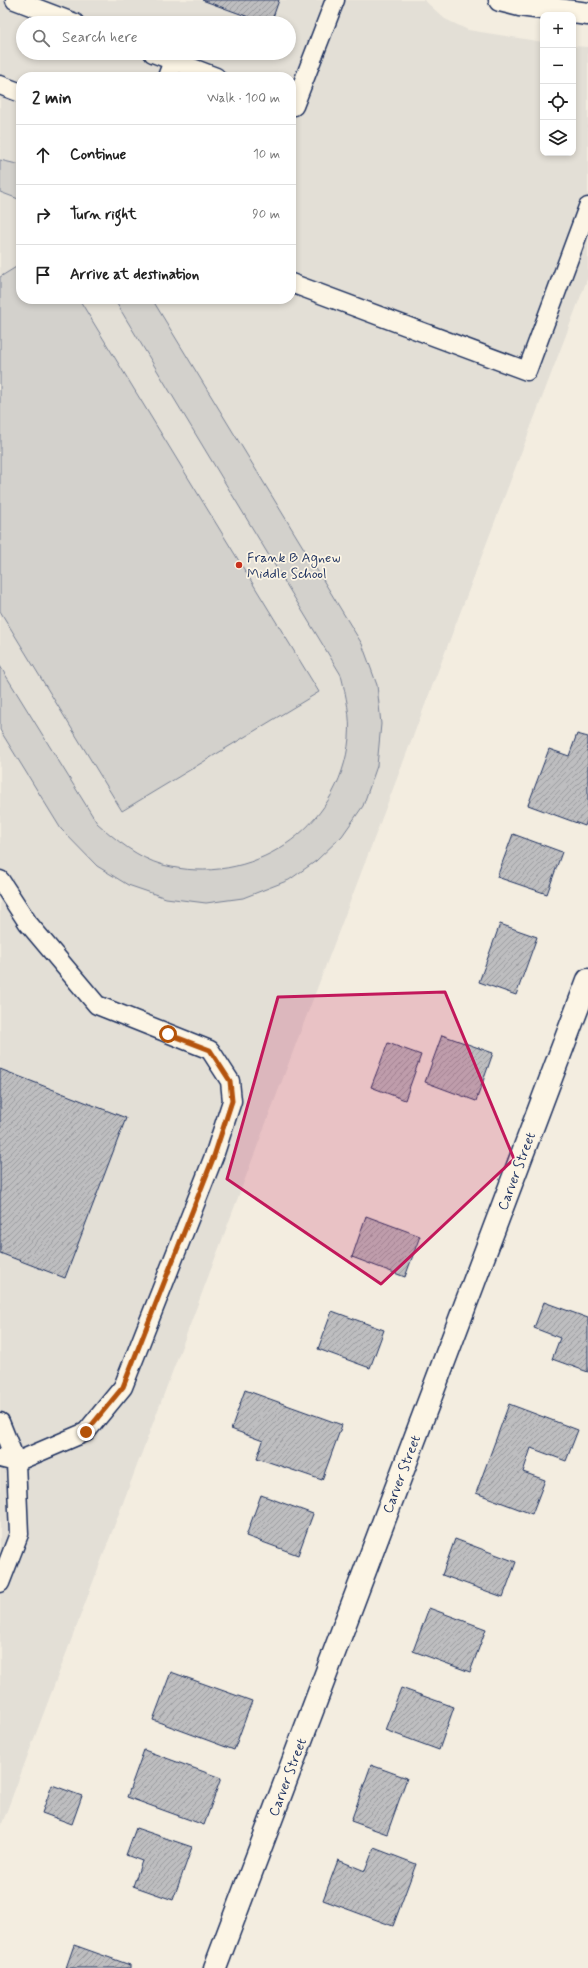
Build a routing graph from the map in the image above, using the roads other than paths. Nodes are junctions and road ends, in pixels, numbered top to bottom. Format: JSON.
{"nodes":[{"id":1,"x":15,"y":0,"type":"edge"},
{"id":2,"x":336,"y":0,"type":"edge"},
{"id":3,"x":500,"y":0,"type":"edge"},
{"id":4,"x":588,"y":14,"type":"edge"},
{"id":5,"x":57,"y":16,"type":"edge"},
{"id":6,"x":160,"y":60,"type":"edge"},
{"id":7,"x":170,"y":69,"type":"edge"},
{"id":8,"x":187,"y":72,"type":"edge"},
{"id":9,"x":0,"y":85,"type":"edge"},
{"id":10,"x":16,"y":91,"type":"edge"},
{"id":11,"x":296,"y":101,"type":"edge"},
{"id":12,"x":588,"y":206,"type":"edge"},
{"id":13,"x":296,"y":285,"type":"edge"},
{"id":14,"x":0,"y":880,"type":"edge"},
{"id":15,"x":588,"y":980,"type":"edge"},
{"id":16,"x":0,"y":1422,"type":"edge"},
{"id":17,"x":8,"y":1460,"type":"edge"},
{"id":18,"x":0,"y":1583,"type":"edge"},
{"id":19,"x":215,"y":1968,"type":"edge"}],
"edges":[{"from":1,"to":5,"type":"lane"},
{"from":2,"to":11,"type":"lane"},
{"from":3,"to":4,"type":"street"},
{"from":6,"to":7,"type":"lane"},
{"from":7,"to":8,"type":"lane"},
{"from":9,"to":10,"type":"lane"},
{"from":12,"to":13,"type":"lane"},
{"from":14,"to":17,"type":"lane"},
{"from":15,"to":19,"type":"street","name":"Carver Street"},
{"from":16,"to":17,"type":"lane"},
{"from":17,"to":18,"type":"lane"}]}
